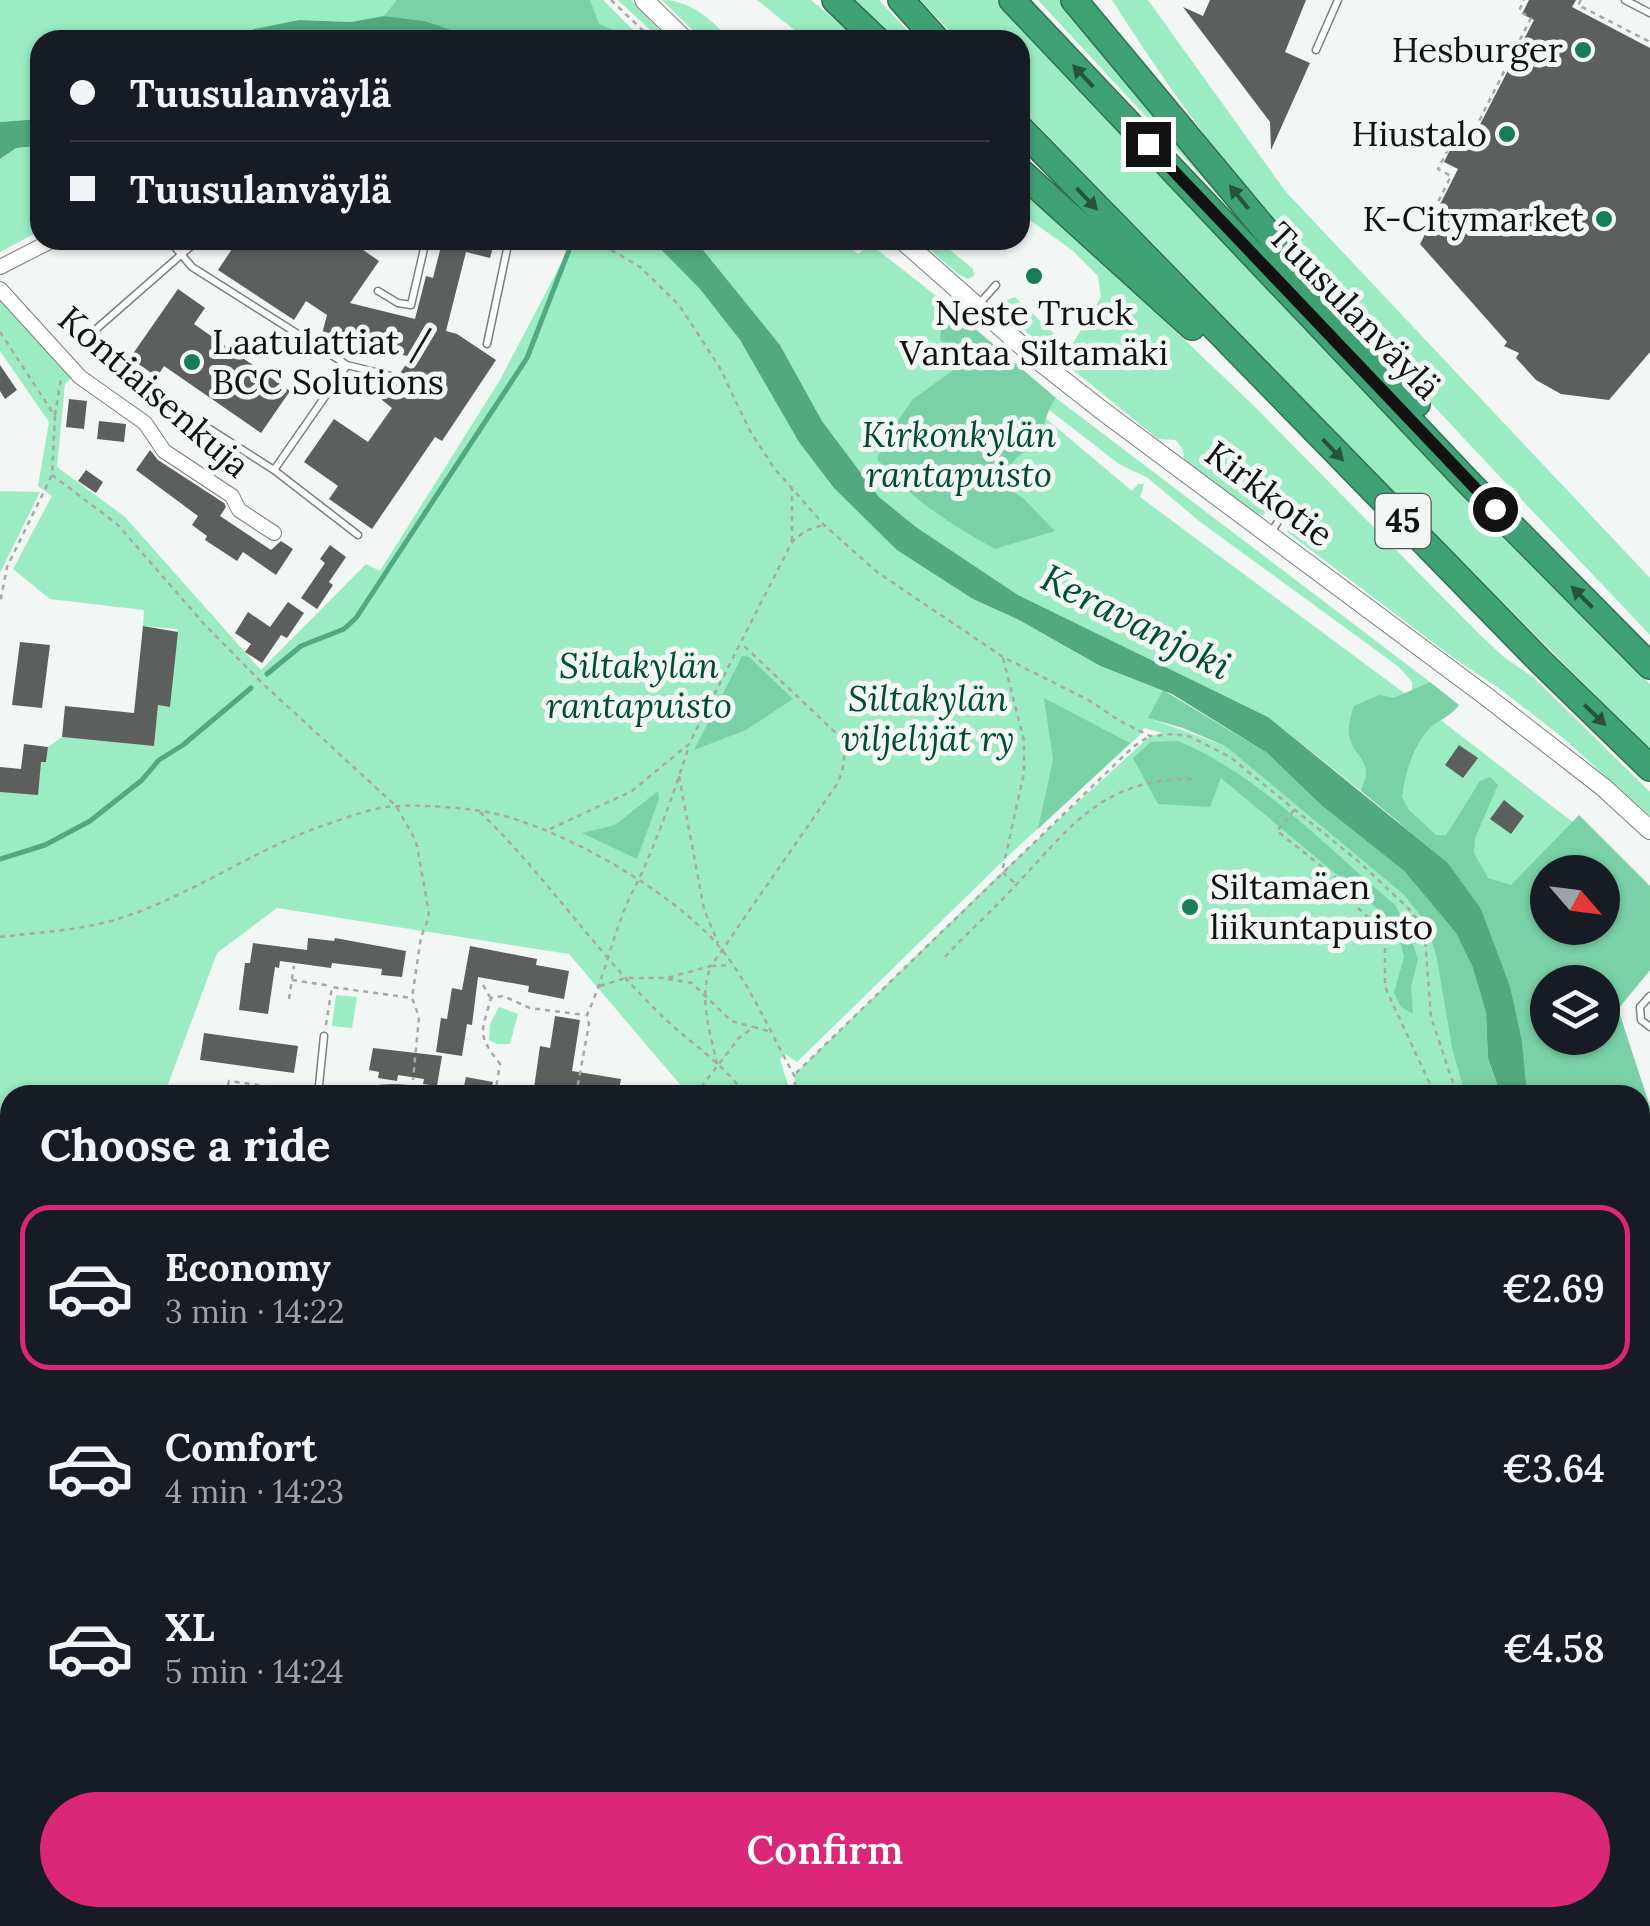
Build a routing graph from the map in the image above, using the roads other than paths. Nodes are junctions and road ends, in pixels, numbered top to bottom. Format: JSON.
{"nodes":[{"id":1,"x":644,"y":0,"type":"edge"},
{"id":2,"x":827,"y":0,"type":"edge"},
{"id":3,"x":835,"y":0,"type":"edge"},
{"id":4,"x":901,"y":0,"type":"edge"},
{"id":5,"x":1012,"y":0,"type":"edge"},
{"id":6,"x":1074,"y":0,"type":"edge"},
{"id":7,"x":1097,"y":0,"type":"edge"},
{"id":8,"x":1338,"y":0,"type":"edge"},
{"id":9,"x":1625,"y":0,"type":"edge"},
{"id":10,"x":1650,"y":12,"type":"edge"},
{"id":11,"x":858,"y":22,"type":"junction"},
{"id":12,"x":675,"y":30,"type":"edge"},
{"id":13,"x":866,"y":30,"type":"edge"},
{"id":14,"x":929,"y":30,"type":"edge"},
{"id":15,"x":1316,"y":50,"type":"dead end"},
{"id":16,"x":1170,"y":112,"type":"junction"},
{"id":17,"x":1030,"y":138,"type":"edge"},
{"id":18,"x":1030,"y":180,"type":"edge"},
{"id":19,"x":33,"y":250,"type":"edge"},
{"id":20,"x":180,"y":250,"type":"edge"},
{"id":21,"x":189,"y":250,"type":"edge"},
{"id":22,"x":424,"y":250,"type":"edge"},
{"id":23,"x":507,"y":250,"type":"edge"},
{"id":24,"x":913,"y":250,"type":"edge"},
{"id":25,"x":185,"y":254,"type":"junction"},
{"id":26,"x":0,"y":267,"type":"edge"},
{"id":27,"x":996,"y":285,"type":"dead end"},
{"id":28,"x":0,"y":288,"type":"edge"},
{"id":29,"x":378,"y":291,"type":"dead end"},
{"id":30,"x":977,"y":307,"type":"junction"},
{"id":31,"x":487,"y":344,"type":"dead end"},
{"id":32,"x":348,"y":365,"type":"junction"},
{"id":33,"x":392,"y":376,"type":"dead end"},
{"id":34,"x":1265,"y":380,"type":"junction"},
{"id":35,"x":274,"y":470,"type":"junction"},
{"id":36,"x":1470,"y":483,"type":"junction"},
{"id":37,"x":1288,"y":506,"type":"dead end"},
{"id":38,"x":274,"y":533,"type":"dead end"},
{"id":39,"x":358,"y":535,"type":"dead end"},
{"id":40,"x":1269,"y":535,"type":"junction"},
{"id":41,"x":1650,"y":666,"type":"edge"},
{"id":42,"x":1650,"y":768,"type":"edge"},
{"id":43,"x":1650,"y":830,"type":"edge"},
{"id":44,"x":1650,"y":996,"type":"edge"},
{"id":45,"x":1650,"y":1027,"type":"edge"},
{"id":46,"x":324,"y":1036,"type":"road end"},
{"id":47,"x":319,"y":1085,"type":"edge"}],
"edges":[{"from":1,"to":12,"type":"street"},
{"from":2,"to":11,"type":"highway"},
{"from":3,"to":11,"type":"highway"},
{"from":4,"to":14,"type":"highway"},
{"from":36,"to":5,"type":"highway","name":"Tuusulanväylä","number":"45","one_way":true},
{"from":6,"to":16,"type":"highway"},
{"from":7,"to":16,"type":"highway"},
{"from":8,"to":15,"type":"lane"},
{"from":9,"to":10,"type":"lane"},
{"from":11,"to":13,"type":"highway"},
{"from":36,"to":16,"type":"highway","one_way":true},
{"from":17,"to":34,"type":"highway","number":"45","one_way":true},
{"from":18,"to":34,"type":"highway"},
{"from":19,"to":26,"type":"street"},
{"from":20,"to":25,"type":"lane"},
{"from":21,"to":25,"type":"lane"},
{"from":22,"to":29,"type":"lane"},
{"from":23,"to":31,"type":"lane"},
{"from":24,"to":30,"type":"street","name":"Kirkkotie"},
{"from":25,"to":32,"type":"lane"},
{"from":25,"to":35,"type":"lane"},
{"from":27,"to":30,"type":"lane"},
{"from":28,"to":38,"type":"street","name":"Kontiaisenkuja"},
{"from":30,"to":40,"type":"street","name":"Kirkkotie"},
{"from":32,"to":33,"type":"lane"},
{"from":32,"to":35,"type":"lane"},
{"from":34,"to":42,"type":"highway","number":"45","one_way":true},
{"from":35,"to":39,"type":"lane"},
{"from":41,"to":36,"type":"highway","name":"Tuusulanväylä","number":"45","one_way":true},
{"from":37,"to":40,"type":"lane"},
{"from":40,"to":43,"type":"street","name":"Kirkkotie"},
{"from":44,"to":45,"type":"lane"},
{"from":46,"to":47,"type":"lane"}]}
